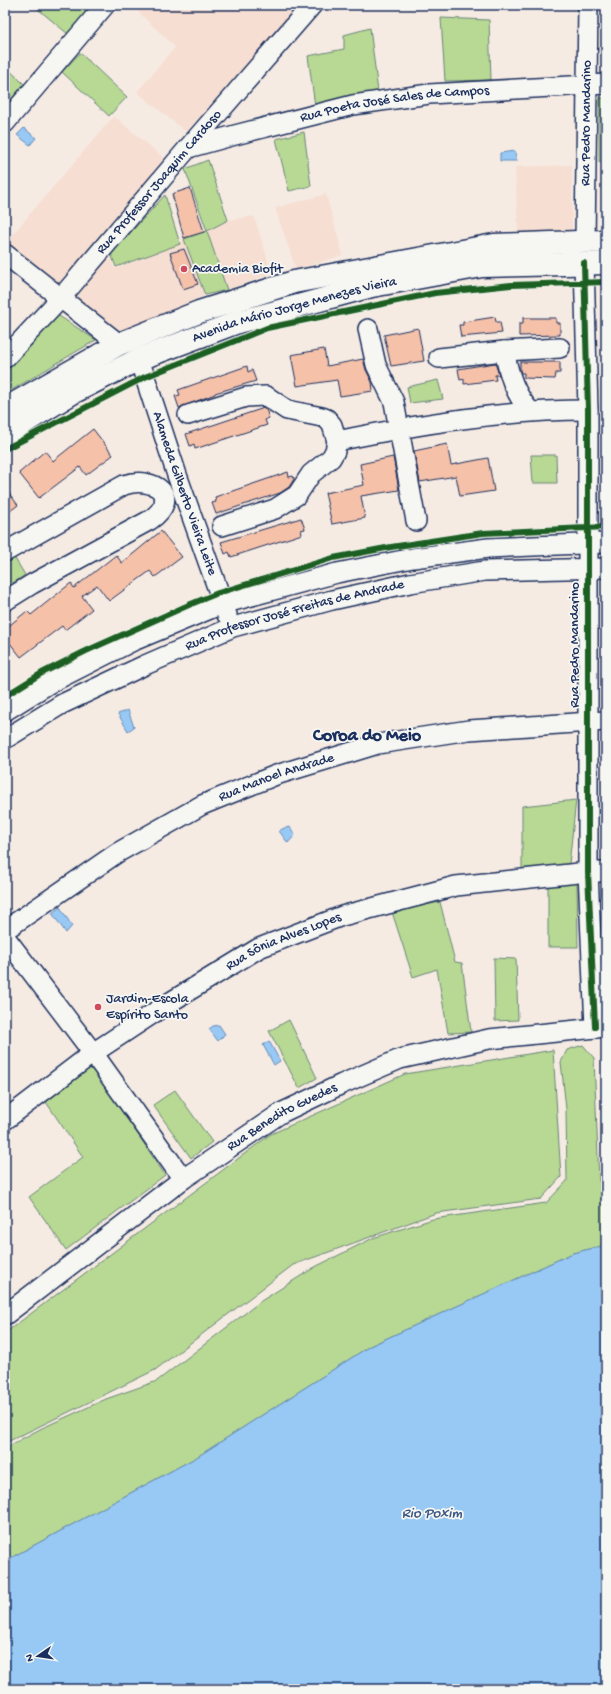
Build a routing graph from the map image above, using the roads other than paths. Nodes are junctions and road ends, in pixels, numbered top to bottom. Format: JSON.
{"nodes":[{"id":1,"x":106,"y":5,"type":"edge"},
{"id":2,"x":312,"y":5,"type":"edge"},
{"id":3,"x":588,"y":5,"type":"edge"},
{"id":4,"x":597,"y":84,"type":"edge"},
{"id":5,"x":5,"y":123,"type":"edge"},
{"id":6,"x":188,"y":148,"type":"junction"},
{"id":7,"x":606,"y":241,"type":"edge"},
{"id":8,"x":584,"y":242,"type":"junction"},
{"id":9,"x":494,"y":245,"type":"junction"},
{"id":10,"x":5,"y":254,"type":"edge"},
{"id":11,"x":584,"y":263,"type":"junction"},
{"id":12,"x":606,"y":263,"type":"edge"},
{"id":13,"x":482,"y":266,"type":"junction"},
{"id":14,"x":60,"y":299,"type":"junction"},
{"id":15,"x":368,"y":329,"type":"dead end"},
{"id":16,"x":119,"y":344,"type":"junction"},
{"id":17,"x":560,"y":348,"type":"dead end"},
{"id":18,"x":504,"y":351,"type":"junction"},
{"id":19,"x":5,"y":358,"type":"edge"},
{"id":20,"x":439,"y":358,"type":"dead end"},
{"id":21,"x":139,"y":359,"type":"junction"},
{"id":22,"x":5,"y":409,"type":"edge"},
{"id":23,"x":588,"y":410,"type":"junction"},
{"id":24,"x":530,"y":411,"type":"junction"},
{"id":25,"x":188,"y":415,"type":"dead end"},
{"id":26,"x":399,"y":428,"type":"junction"},
{"id":27,"x":5,"y":434,"type":"edge"},
{"id":28,"x":337,"y":441,"type":"junction"},
{"id":29,"x":177,"y":475,"type":"junction"},
{"id":30,"x":160,"y":489,"type":"junction"},
{"id":31,"x":416,"y":522,"type":"dead end"},
{"id":32,"x":222,"y":526,"type":"dead end"},
{"id":33,"x":587,"y":543,"type":"junction"},
{"id":34,"x":606,"y":543,"type":"edge"},
{"id":35,"x":5,"y":552,"type":"edge"},
{"id":36,"x":597,"y":568,"type":"edge"},
{"id":37,"x":5,"y":601,"type":"edge"},
{"id":38,"x":222,"y":604,"type":"junction"},
{"id":39,"x":232,"y":627,"type":"junction"},
{"id":40,"x":5,"y":711,"type":"edge"},
{"id":41,"x":597,"y":721,"type":"edge"},
{"id":42,"x":5,"y":739,"type":"edge"},
{"id":43,"x":597,"y":872,"type":"edge"},
{"id":44,"x":5,"y":930,"type":"edge"},
{"id":45,"x":5,"y":937,"type":"edge"},
{"id":46,"x":600,"y":1027,"type":"edge"},
{"id":47,"x":93,"y":1053,"type":"junction"},
{"id":48,"x":5,"y":1120,"type":"edge"},
{"id":49,"x":183,"y":1179,"type":"junction"},
{"id":50,"x":5,"y":1315,"type":"edge"}],
"edges":[{"from":1,"to":5,"type":"street"},
{"from":2,"to":6,"type":"street","name":"Rua Professor Joaquim Cardoso"},
{"from":3,"to":4,"type":"street","name":"Rua Pedro Mandarino"},
{"from":4,"to":6,"type":"street","name":"Rua Poeta José Sales de Campos"},
{"from":4,"to":8,"type":"street","name":"Rua Pedro Mandarino"},
{"from":6,"to":14,"type":"street","name":"Rua Professor Joaquim Cardoso"},
{"from":7,"to":8,"type":"main road","name":"Avenida Mário Jorge Menezes Vieira"},
{"from":8,"to":9,"type":"main road","name":"Avenida Mário Jorge Menezes Vieira"},
{"from":9,"to":13,"type":"main road"},
{"from":9,"to":16,"type":"main road","name":"Avenida Mário Jorge Menezes Vieira"},
{"from":10,"to":14,"type":"street"},
{"from":11,"to":12,"type":"main road","name":"Avenida Mário Jorge Menezes Vieira"},
{"from":11,"to":13,"type":"main road","name":"Avenida Mário Jorge Menezes Vieira"},
{"from":11,"to":23,"type":"street","name":"Rua Pedro Mandarino"},
{"from":13,"to":21,"type":"main road","name":"Avenida Mário Jorge Menezes Vieira"},
{"from":14,"to":16,"type":"street"},
{"from":14,"to":19,"type":"street","name":"Rua Professor Joaquim Cardoso"},
{"from":15,"to":26,"type":"street"},
{"from":16,"to":22,"type":"main road","name":"Avenida Mário Jorge Menezes Vieira"},
{"from":17,"to":18,"type":"street"},
{"from":18,"to":20,"type":"street"},
{"from":18,"to":24,"type":"street"},
{"from":21,"to":27,"type":"main road","name":"Avenida Mário Jorge Menezes Vieira"},
{"from":21,"to":29,"type":"street","name":"Alameda Gilberto Vieira Leite"},
{"from":23,"to":24,"type":"street"},
{"from":23,"to":33,"type":"street","name":"Rua Pedro Mandarino"},
{"from":24,"to":26,"type":"street"},
{"from":25,"to":28,"type":"street"},
{"from":26,"to":28,"type":"street"},
{"from":26,"to":31,"type":"street"},
{"from":28,"to":32,"type":"street"},
{"from":29,"to":30,"type":"street"},
{"from":29,"to":38,"type":"street","name":"Alameda Gilberto Vieira Leite"},
{"from":30,"to":35,"type":"street"},
{"from":30,"to":37,"type":"street"},
{"from":33,"to":34,"type":"street","name":"Rua Professor José Freitas de Andrade"},
{"from":33,"to":36,"type":"street","name":"Rua Pedro Mandarino"},
{"from":33,"to":38,"type":"street","name":"Rua Professor José Freitas de Andrade"},
{"from":36,"to":39,"type":"street","name":"Rua Professor José Freitas de Andrade"},
{"from":36,"to":41,"type":"street","name":"Rua Pedro Mandarino"},
{"from":38,"to":39,"type":"street","name":"Alameda Gilberto Vieira Leite"},
{"from":38,"to":40,"type":"street","name":"Rua Professor José Freitas de Andrade"},
{"from":39,"to":42,"type":"street","name":"Rua Professor José Freitas de Andrade"},
{"from":41,"to":43,"type":"street","name":"Rua Pedro Mandarino"},
{"from":41,"to":44,"type":"street","name":"Rua Manoel Andrade"},
{"from":43,"to":46,"type":"street","name":"Rua Pedro Mandarino"},
{"from":43,"to":47,"type":"street","name":"Rua Sônia Alves Lopes"},
{"from":45,"to":47,"type":"street"},
{"from":46,"to":49,"type":"street","name":"Rua Benedito Guedes"},
{"from":47,"to":48,"type":"street","name":"Rua Sônia Alves Lopes"},
{"from":47,"to":49,"type":"street"},
{"from":49,"to":50,"type":"street","name":"Rua Benedito Guedes"}]}
